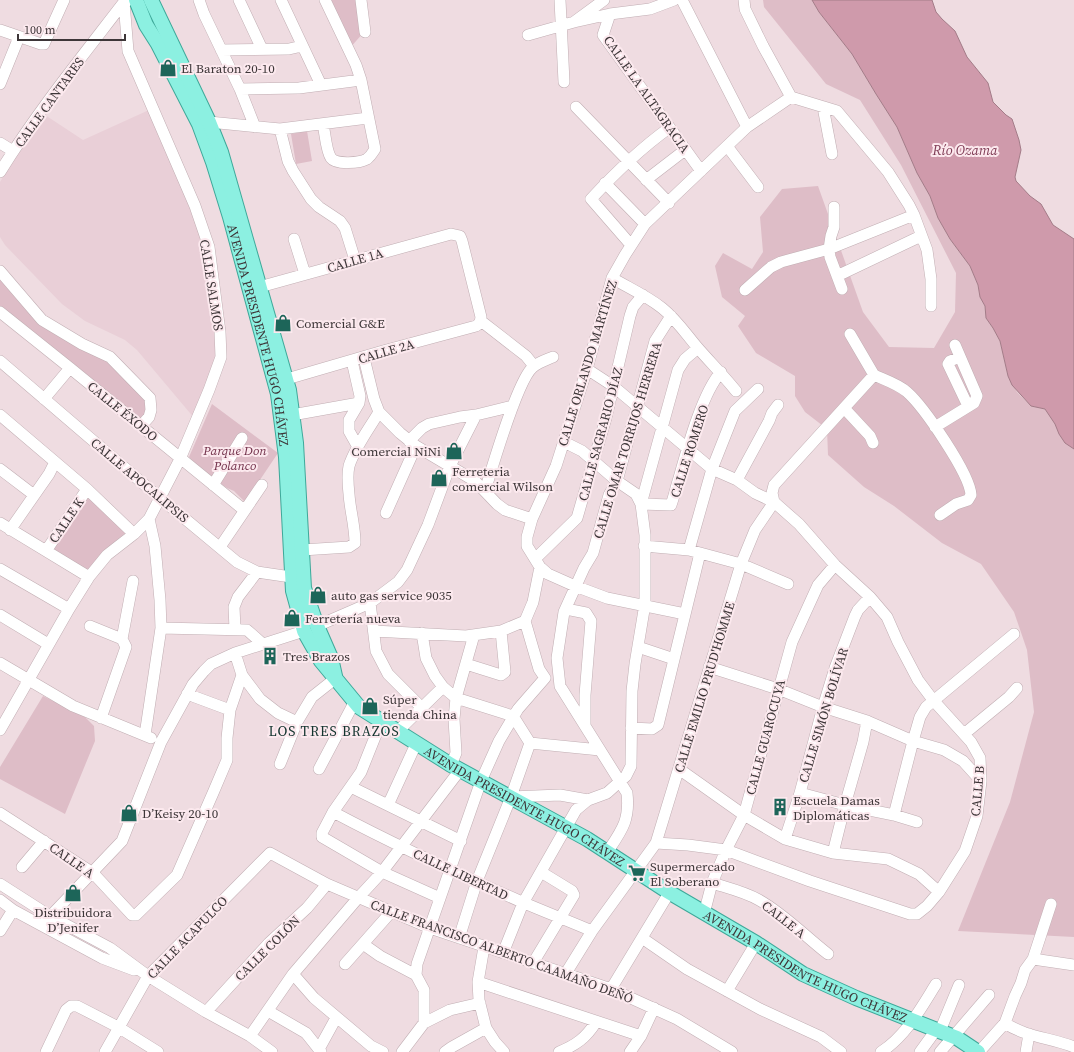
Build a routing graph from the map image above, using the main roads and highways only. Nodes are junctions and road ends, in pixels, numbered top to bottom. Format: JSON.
{"nodes":[{"id":1,"x":151,"y":0,"type":"edge"},
{"id":2,"x":131,"y":1,"type":"edge"},
{"id":3,"x":204,"y":123,"type":"junction"},
{"id":4,"x":280,"y":381,"type":"junction"},
{"id":5,"x":297,"y":577,"type":"junction"},
{"id":6,"x":978,"y":1052,"type":"edge"}],
"edges":[{"from":1,"to":3,"type":"main road","name":"AVENIDA PRESIDENTE HUGO CHÁVEZ"},
{"from":2,"to":3,"type":"main road","name":"AVENIDA PRESIDENTE HUGO CHÁVEZ"},
{"from":3,"to":4,"type":"main road","name":"AVENIDA PRESIDENTE HUGO CHÁVEZ"},
{"from":4,"to":5,"type":"main road","name":"AVENIDA PRESIDENTE HUGO CHÁVEZ"},
{"from":4,"to":5,"type":"main road","name":"AVENIDA PRESIDENTE HUGO CHÁVEZ"},
{"from":5,"to":6,"type":"main road","name":"AVENIDA PRESIDENTE HUGO CHÁVEZ"}]}
